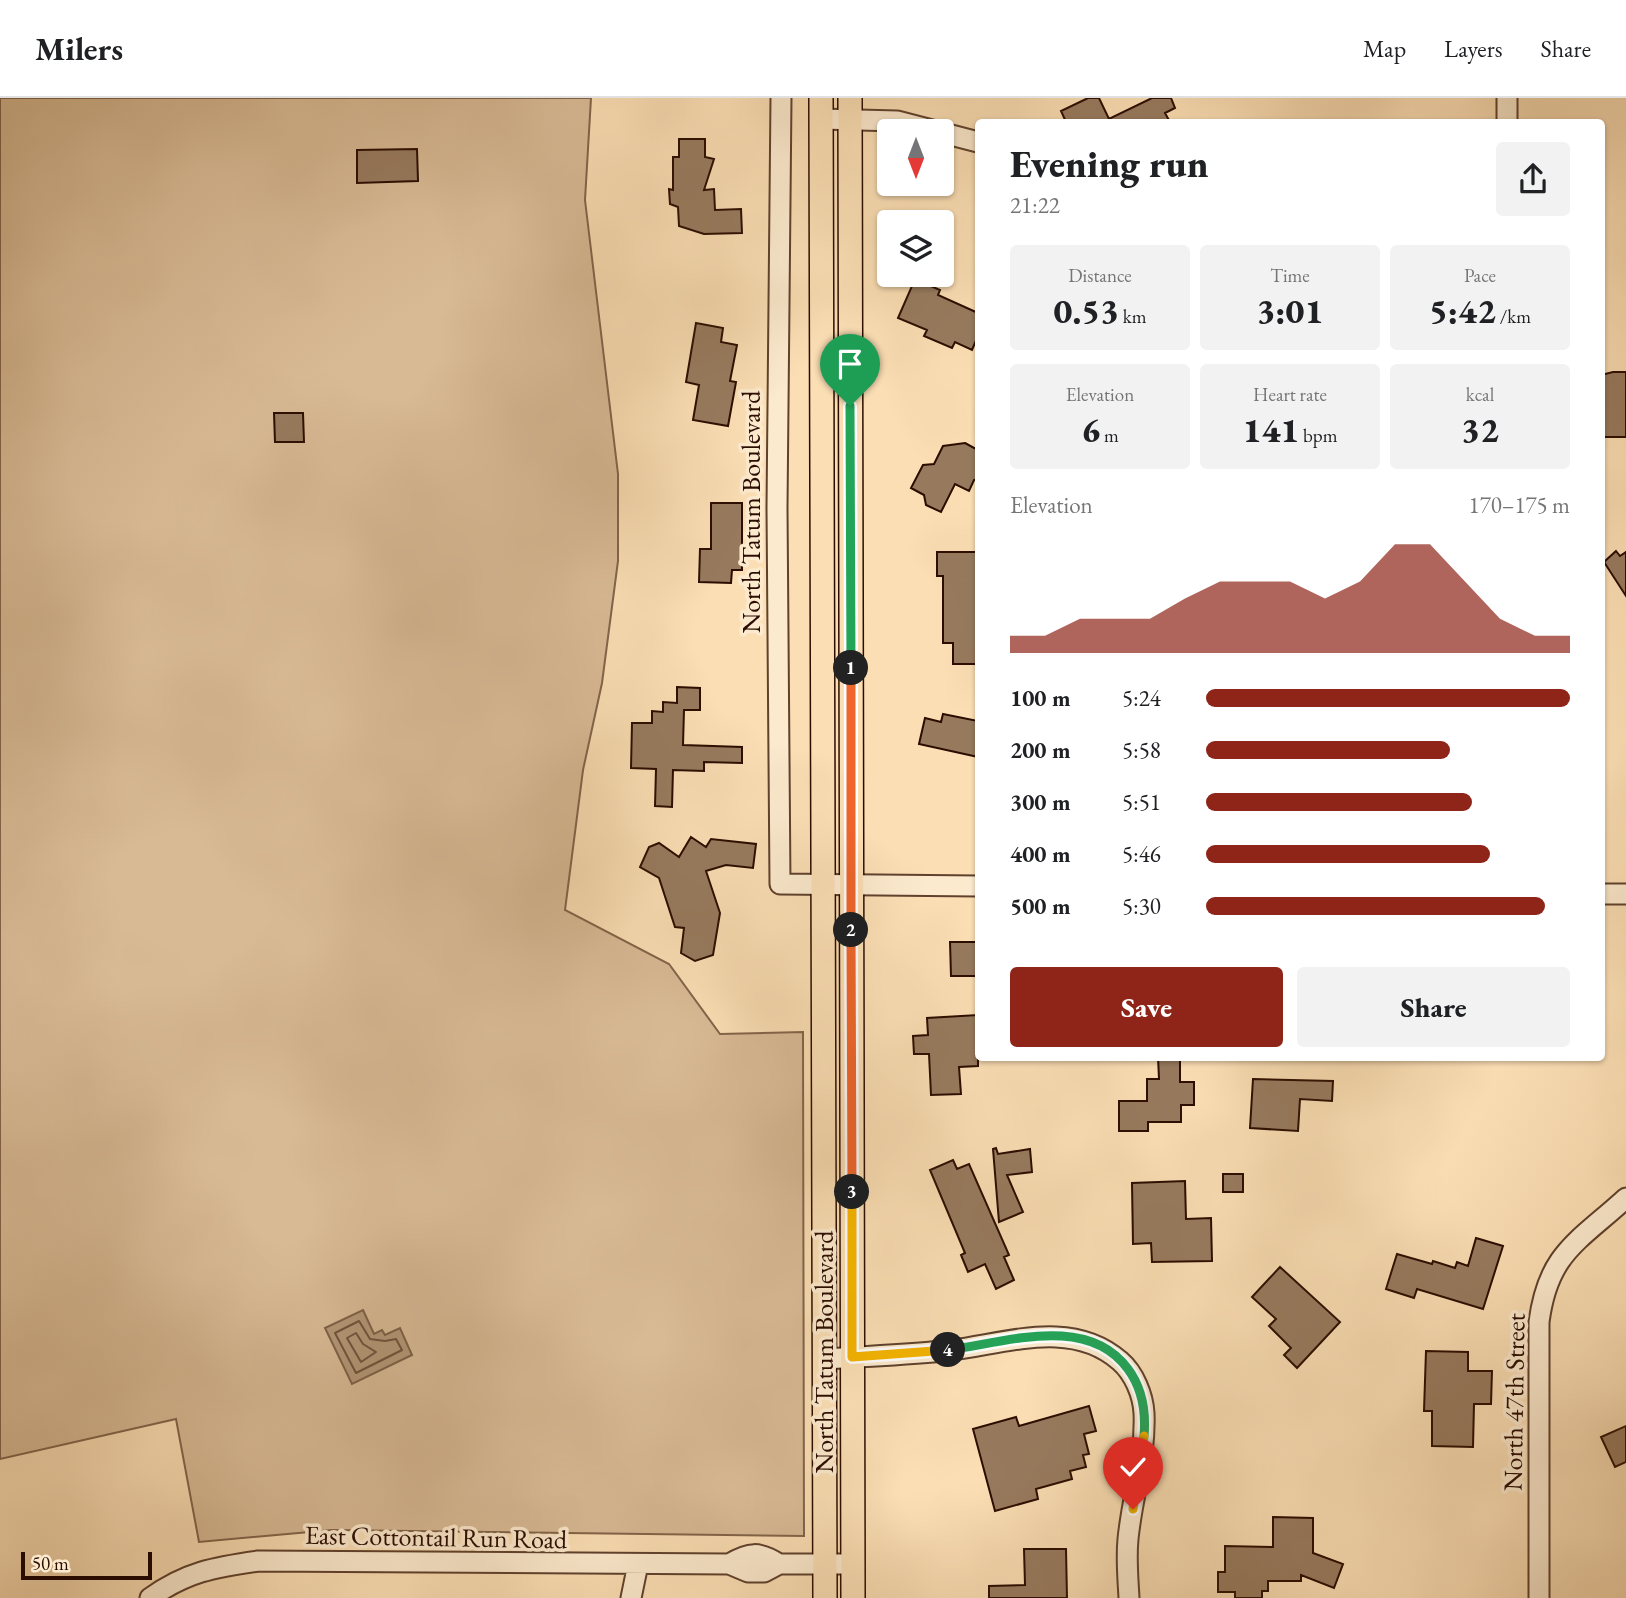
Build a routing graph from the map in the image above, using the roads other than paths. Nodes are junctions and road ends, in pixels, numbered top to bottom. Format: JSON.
{"nodes":[{"id":1,"x":781,"y":98,"type":"edge"},
{"id":2,"x":1507,"y":98,"type":"edge"},
{"id":3,"x":850,"y":108,"type":"edge"},
{"id":4,"x":821,"y":109,"type":"edge"},
{"id":5,"x":1507,"y":119,"type":"edge"},
{"id":6,"x":975,"y":141,"type":"edge"},
{"id":7,"x":837,"y":886,"type":"junction"},
{"id":8,"x":975,"y":886,"type":"edge"},
{"id":9,"x":1605,"y":894,"type":"edge"},
{"id":10,"x":1626,"y":894,"type":"edge"},
{"id":11,"x":1626,"y":1198,"type":"edge"},
{"id":12,"x":852,"y":1357,"type":"junction"},
{"id":13,"x":824,"y":1359,"type":"junction"},
{"id":14,"x":638,"y":1564,"type":"junction"},
{"id":15,"x":825,"y":1564,"type":"junction"},
{"id":16,"x":852,"y":1564,"type":"junction"},
{"id":17,"x":150,"y":1598,"type":"edge"},
{"id":18,"x":631,"y":1598,"type":"edge"},
{"id":19,"x":825,"y":1598,"type":"edge"},
{"id":20,"x":853,"y":1598,"type":"edge"},
{"id":21,"x":1129,"y":1598,"type":"edge"},
{"id":22,"x":1539,"y":1598,"type":"edge"}],
"edges":[{"from":1,"to":7,"type":"street","name":"North Tatum Boulevard"},
{"from":2,"to":5,"type":"street"},
{"from":3,"to":4,"type":"street"},
{"from":3,"to":6,"type":"street"},
{"from":3,"to":7,"type":"main road","name":"North Tatum Boulevard"},
{"from":4,"to":7,"type":"main road","name":"North Tatum Boulevard"},
{"from":7,"to":8,"type":"street"},
{"from":7,"to":12,"type":"main road","name":"North Tatum Boulevard"},
{"from":7,"to":13,"type":"main road","name":"North Tatum Boulevard"},
{"from":9,"to":10,"type":"street"},
{"from":11,"to":22,"type":"street","name":"North 47th Street"},
{"from":12,"to":13,"type":"street"},
{"from":12,"to":16,"type":"main road","name":"North Tatum Boulevard"},
{"from":12,"to":21,"type":"street"},
{"from":13,"to":15,"type":"main road","name":"North Tatum Boulevard"},
{"from":14,"to":15,"type":"street","name":"East Cottontail Run Road"},
{"from":14,"to":17,"type":"street","name":"East Cottontail Run Road"},
{"from":14,"to":18,"type":"street"},
{"from":15,"to":16,"type":"street","name":"East Cottontail Run Road"},
{"from":15,"to":19,"type":"main road","name":"North Tatum Boulevard"},
{"from":16,"to":20,"type":"main road","name":"North Tatum Boulevard"}]}
